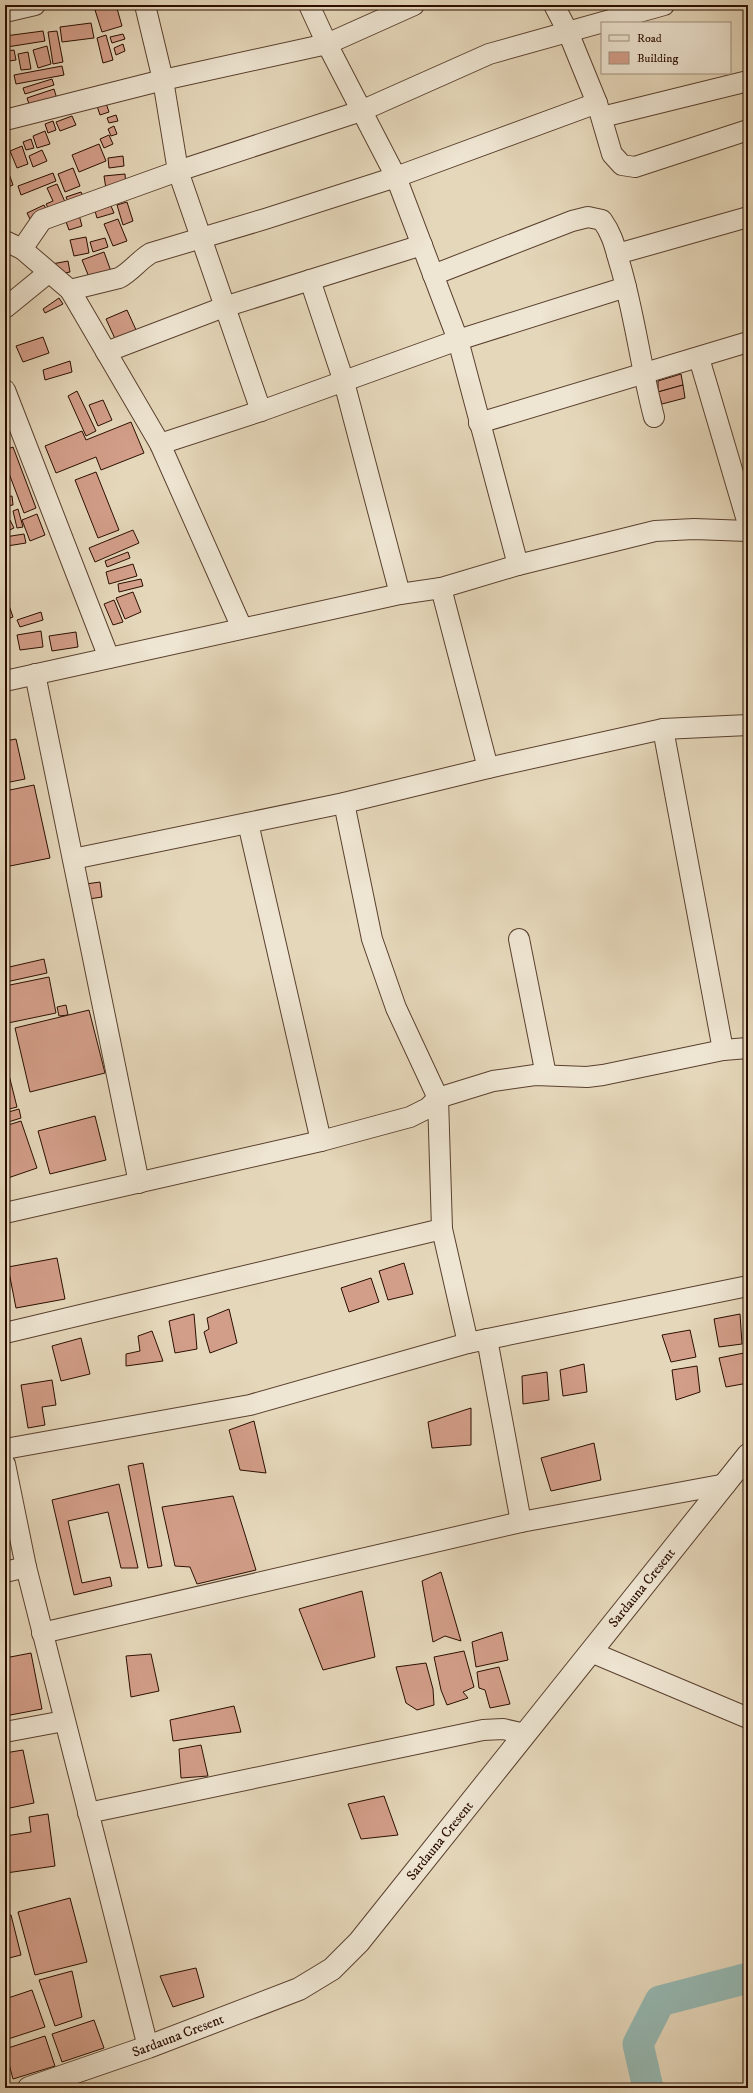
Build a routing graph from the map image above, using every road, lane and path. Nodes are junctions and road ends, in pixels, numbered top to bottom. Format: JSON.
{"nodes":[{"id":1,"x":35,"y":5,"type":"edge"},
{"id":2,"x":145,"y":5,"type":"edge"},
{"id":3,"x":309,"y":5,"type":"edge"},
{"id":4,"x":414,"y":5,"type":"edge"},
{"id":5,"x":554,"y":5,"type":"edge"},
{"id":6,"x":664,"y":5,"type":"edge"},
{"id":7,"x":5,"y":12,"type":"edge"},
{"id":8,"x":604,"y":22,"type":"edge"},
{"id":9,"x":601,"y":23,"type":"edge"},
{"id":10,"x":568,"y":32,"type":"junction"},
{"id":11,"x":327,"y":44,"type":"junction"},
{"id":12,"x":163,"y":80,"type":"junction"},
{"id":13,"x":748,"y":81,"type":"edge"},
{"id":14,"x":599,"y":110,"type":"junction"},
{"id":15,"x":361,"y":111,"type":"junction"},
{"id":16,"x":5,"y":120,"type":"edge"},
{"id":17,"x":748,"y":130,"type":"edge"},
{"id":18,"x":178,"y":171,"type":"junction"},
{"id":19,"x":396,"y":177,"type":"junction"},
{"id":20,"x":748,"y":216,"type":"edge"},
{"id":21,"x":200,"y":238,"type":"junction"},
{"id":22,"x":14,"y":245,"type":"edge"},
{"id":23,"x":422,"y":245,"type":"junction"},
{"id":24,"x":617,"y":254,"type":"junction"},
{"id":25,"x":48,"y":272,"type":"junction"},
{"id":26,"x":433,"y":275,"type":"junction"},
{"id":27,"x":310,"y":280,"type":"junction"},
{"id":28,"x":626,"y":287,"type":"junction"},
{"id":29,"x":70,"y":290,"type":"junction"},
{"id":30,"x":224,"y":307,"type":"junction"},
{"id":31,"x":5,"y":308,"type":"edge"},
{"id":32,"x":458,"y":340,"type":"junction"},
{"id":33,"x":748,"y":342,"type":"edge"},
{"id":34,"x":106,"y":352,"type":"junction"},
{"id":35,"x":699,"y":358,"type":"junction"},
{"id":36,"x":643,"y":375,"type":"junction"},
{"id":37,"x":344,"y":382,"type":"junction"},
{"id":38,"x":5,"y":390,"type":"edge"},
{"id":39,"x":261,"y":411,"type":"junction"},
{"id":40,"x":654,"y":417,"type":"dead end"},
{"id":41,"x":480,"y":423,"type":"junction"},
{"id":42,"x":160,"y":444,"type":"junction"},
{"id":43,"x":748,"y":524,"type":"edge"},
{"id":44,"x":748,"y":532,"type":"edge"},
{"id":45,"x":518,"y":565,"type":"junction"},
{"id":46,"x":440,"y":588,"type":"junction"},
{"id":47,"x":400,"y":594,"type":"junction"},
{"id":48,"x":242,"y":628,"type":"junction"},
{"id":49,"x":109,"y":658,"type":"junction"},
{"id":50,"x":35,"y":674,"type":"junction"},
{"id":51,"x":5,"y":680,"type":"edge"},
{"id":52,"x":748,"y":725,"type":"edge"},
{"id":53,"x":663,"y":729,"type":"junction"},
{"id":54,"x":488,"y":768,"type":"junction"},
{"id":55,"x":344,"y":803,"type":"junction"},
{"id":56,"x":248,"y":823,"type":"junction"},
{"id":57,"x":73,"y":858,"type":"junction"},
{"id":58,"x":519,"y":938,"type":"dead end"},
{"id":59,"x":748,"y":1048,"type":"edge"},
{"id":60,"x":723,"y":1050,"type":"junction"},
{"id":61,"x":546,"y":1075,"type":"junction"},
{"id":62,"x":438,"y":1098,"type":"junction"},
{"id":63,"x":320,"y":1141,"type":"junction"},
{"id":64,"x":139,"y":1184,"type":"junction"},
{"id":65,"x":5,"y":1213,"type":"edge"},
{"id":66,"x":442,"y":1229,"type":"junction"},
{"id":67,"x":748,"y":1286,"type":"edge"},
{"id":68,"x":5,"y":1333,"type":"edge"},
{"id":69,"x":478,"y":1341,"type":"junction"},
{"id":70,"x":5,"y":1449,"type":"edge"},
{"id":71,"x":748,"y":1455,"type":"edge"},
{"id":72,"x":5,"y":1464,"type":"edge"},
{"id":73,"x":726,"y":1484,"type":"junction"},
{"id":74,"x":521,"y":1522,"type":"junction"},
{"id":75,"x":26,"y":1567,"type":"junction"},
{"id":76,"x":5,"y":1572,"type":"edge"},
{"id":77,"x":42,"y":1633,"type":"junction"},
{"id":78,"x":591,"y":1652,"type":"junction"},
{"id":79,"x":748,"y":1718,"type":"edge"},
{"id":80,"x":64,"y":1720,"type":"junction"},
{"id":81,"x":5,"y":1732,"type":"edge"},
{"id":82,"x":525,"y":1734,"type":"junction"},
{"id":83,"x":88,"y":1813,"type":"junction"},
{"id":84,"x":148,"y":2048,"type":"junction"},
{"id":85,"x":29,"y":2088,"type":"edge"}],
"edges":[{"from":1,"to":7,"type":"street"},
{"from":2,"to":12,"type":"street"},
{"from":3,"to":11,"type":"street"},
{"from":4,"to":11,"type":"street"},
{"from":5,"to":10,"type":"street"},
{"from":6,"to":8,"type":"street"},
{"from":9,"to":10,"type":"street"},
{"from":10,"to":14,"type":"street"},
{"from":10,"to":15,"type":"street"},
{"from":11,"to":12,"type":"street"},
{"from":11,"to":15,"type":"street"},
{"from":12,"to":16,"type":"street"},
{"from":12,"to":18,"type":"street"},
{"from":13,"to":14,"type":"street"},
{"from":14,"to":17,"type":"street"},
{"from":14,"to":19,"type":"street"},
{"from":15,"to":18,"type":"street"},
{"from":15,"to":19,"type":"street"},
{"from":18,"to":21,"type":"street"},
{"from":18,"to":22,"type":"street"},
{"from":19,"to":21,"type":"street"},
{"from":19,"to":23,"type":"street"},
{"from":20,"to":24,"type":"street"},
{"from":21,"to":29,"type":"street"},
{"from":21,"to":30,"type":"street"},
{"from":22,"to":25,"type":"street"},
{"from":23,"to":26,"type":"street"},
{"from":23,"to":27,"type":"street"},
{"from":24,"to":26,"type":"street"},
{"from":24,"to":28,"type":"street"},
{"from":25,"to":29,"type":"street"},
{"from":25,"to":31,"type":"street"},
{"from":26,"to":32,"type":"street"},
{"from":27,"to":30,"type":"street"},
{"from":27,"to":37,"type":"street"},
{"from":28,"to":32,"type":"street"},
{"from":28,"to":36,"type":"street"},
{"from":29,"to":34,"type":"street"},
{"from":30,"to":34,"type":"street"},
{"from":30,"to":39,"type":"street"},
{"from":32,"to":37,"type":"street"},
{"from":32,"to":41,"type":"street"},
{"from":33,"to":35,"type":"street"},
{"from":34,"to":42,"type":"street"},
{"from":35,"to":36,"type":"street"},
{"from":35,"to":43,"type":"street"},
{"from":36,"to":40,"type":"street"},
{"from":36,"to":41,"type":"street"},
{"from":37,"to":39,"type":"street"},
{"from":37,"to":47,"type":"street"},
{"from":38,"to":49,"type":"street"},
{"from":39,"to":42,"type":"street"},
{"from":41,"to":45,"type":"street"},
{"from":42,"to":48,"type":"street"},
{"from":44,"to":45,"type":"street"},
{"from":45,"to":46,"type":"street"},
{"from":46,"to":47,"type":"street"},
{"from":46,"to":54,"type":"street"},
{"from":47,"to":48,"type":"street"},
{"from":48,"to":49,"type":"street"},
{"from":49,"to":50,"type":"street"},
{"from":50,"to":51,"type":"street"},
{"from":50,"to":57,"type":"street"},
{"from":52,"to":53,"type":"street"},
{"from":53,"to":54,"type":"street"},
{"from":53,"to":60,"type":"street"},
{"from":54,"to":55,"type":"street"},
{"from":55,"to":56,"type":"street"},
{"from":55,"to":62,"type":"street"},
{"from":56,"to":57,"type":"street"},
{"from":56,"to":63,"type":"street"},
{"from":57,"to":64,"type":"street"},
{"from":58,"to":61,"type":"street"},
{"from":59,"to":60,"type":"street"},
{"from":60,"to":61,"type":"street"},
{"from":61,"to":62,"type":"street"},
{"from":62,"to":63,"type":"street"},
{"from":62,"to":66,"type":"street"},
{"from":63,"to":64,"type":"street"},
{"from":64,"to":65,"type":"street"},
{"from":66,"to":68,"type":"street"},
{"from":66,"to":69,"type":"street"},
{"from":67,"to":69,"type":"street"},
{"from":69,"to":70,"type":"street"},
{"from":69,"to":74,"type":"street"},
{"from":71,"to":73,"type":"street","name":"Sardauna Cresent"},
{"from":72,"to":75,"type":"street"},
{"from":73,"to":74,"type":"street"},
{"from":73,"to":78,"type":"street","name":"Sardauna Cresent"},
{"from":74,"to":77,"type":"street"},
{"from":75,"to":76,"type":"street"},
{"from":75,"to":77,"type":"street"},
{"from":77,"to":80,"type":"street"},
{"from":78,"to":79,"type":"street"},
{"from":78,"to":82,"type":"street","name":"Sardauna Cresent"},
{"from":80,"to":81,"type":"street"},
{"from":80,"to":83,"type":"street"},
{"from":82,"to":83,"type":"street"},
{"from":82,"to":84,"type":"street","name":"Sardauna Cresent"},
{"from":83,"to":84,"type":"street"},
{"from":84,"to":85,"type":"street","name":"Sardauna Cresent"}]}
